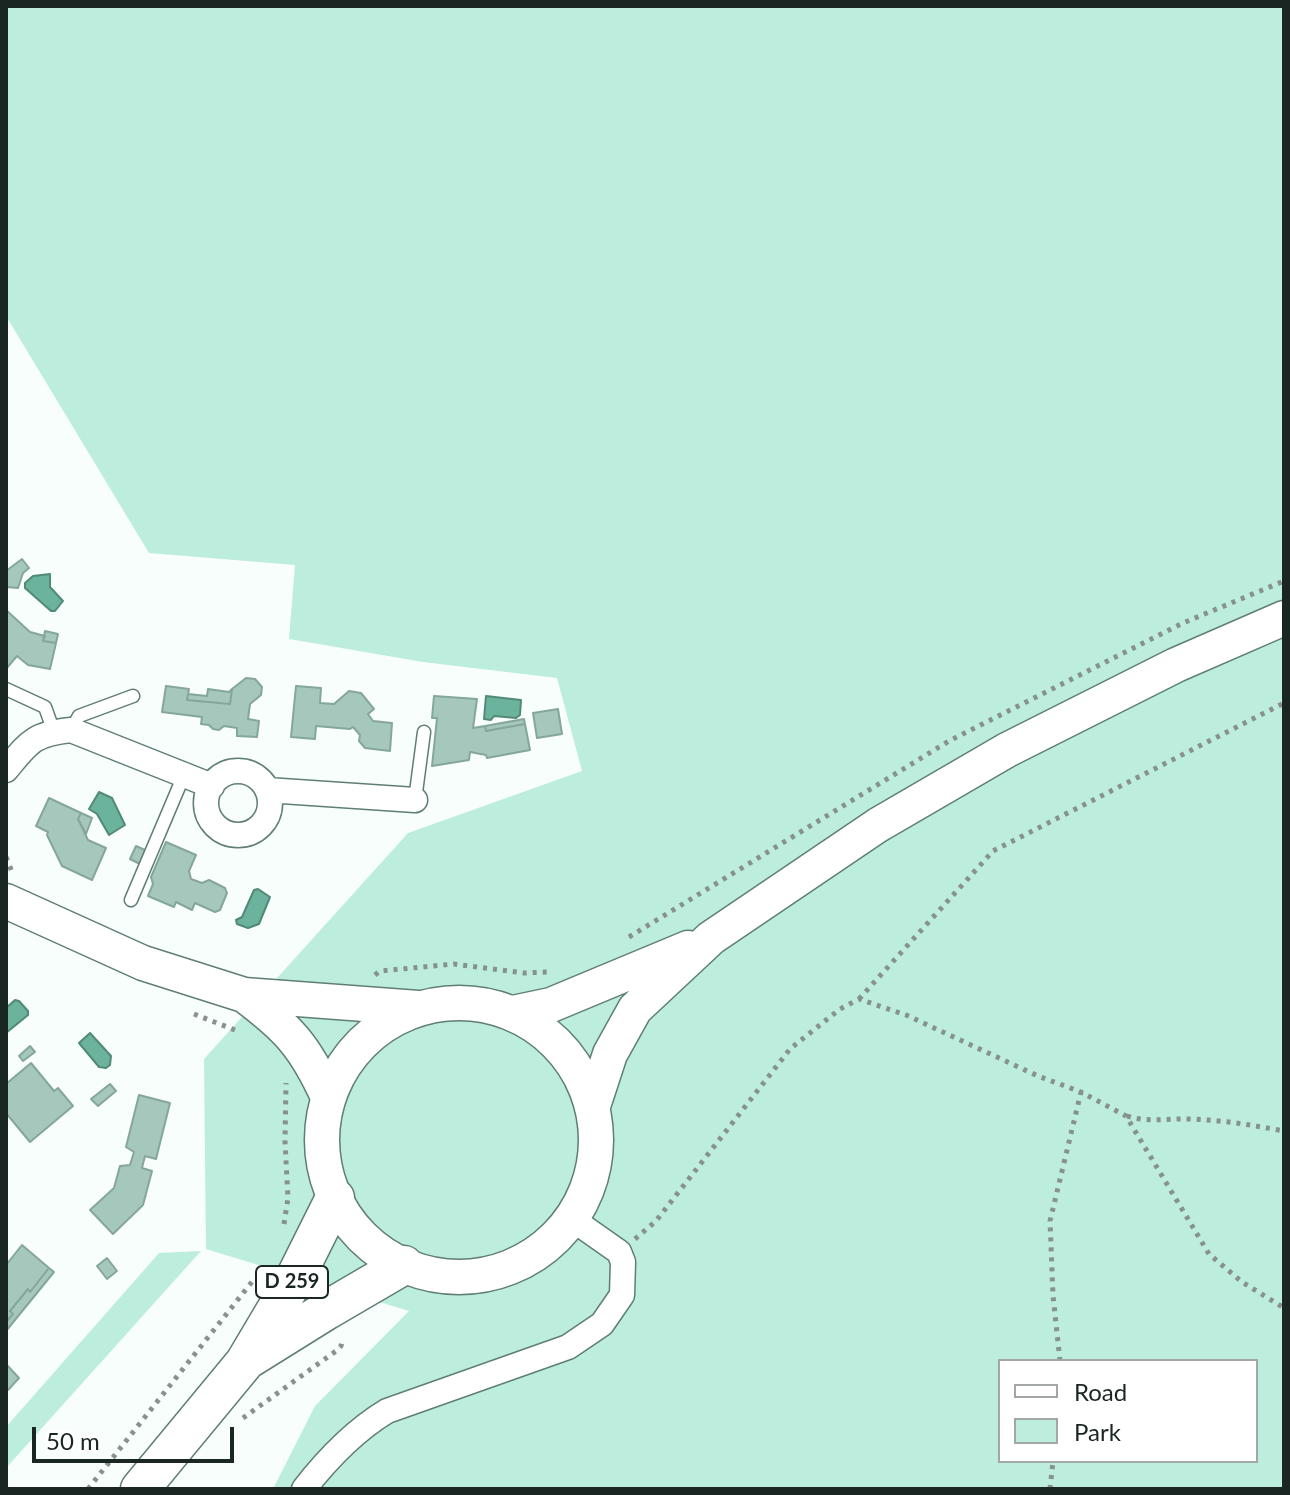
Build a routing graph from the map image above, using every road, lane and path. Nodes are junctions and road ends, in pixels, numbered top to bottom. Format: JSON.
{"nodes":[{"id":1,"x":1284,"y":581,"type":"edge"},
{"id":2,"x":1284,"y":618,"type":"edge"},
{"id":3,"x":6,"y":689,"type":"edge"},
{"id":4,"x":133,"y":696,"type":"dead end"},
{"id":5,"x":1284,"y":703,"type":"edge"},
{"id":6,"x":62,"y":731,"type":"junction"},
{"id":7,"x":424,"y":732,"type":"dead end"},
{"id":8,"x":6,"y":770,"type":"edge"},
{"id":9,"x":184,"y":775,"type":"junction"},
{"id":10,"x":212,"y":786,"type":"junction"},
{"id":11,"x":267,"y":790,"type":"junction"},
{"id":12,"x":415,"y":800,"type":"joint"},
{"id":13,"x":6,"y":857,"type":"edge"},
{"id":14,"x":9,"y":887,"type":"edge"},
{"id":15,"x":131,"y":900,"type":"dead end"},
{"id":16,"x":711,"y":938,"type":"junction"},
{"id":17,"x":623,"y":940,"type":"dead end"},
{"id":18,"x":559,"y":970,"type":"dead end"},
{"id":19,"x":244,"y":995,"type":"junction"},
{"id":20,"x":859,"y":999,"type":"junction"},
{"id":21,"x":362,"y":1002,"type":"junction"},
{"id":22,"x":418,"y":1008,"type":"junction"},
{"id":23,"x":513,"y":1013,"type":"junction"},
{"id":24,"x":309,"y":1059,"type":"junction"},
{"id":25,"x":1081,"y":1092,"type":"junction"},
{"id":26,"x":328,"y":1097,"type":"junction"},
{"id":27,"x":593,"y":1106,"type":"junction"},
{"id":28,"x":1126,"y":1116,"type":"junction"},
{"id":29,"x":1284,"y":1131,"type":"edge"},
{"id":30,"x":335,"y":1198,"type":"junction"},
{"id":31,"x":572,"y":1219,"type":"junction"},
{"id":32,"x":282,"y":1233,"type":"dead end"},
{"id":33,"x":619,"y":1252,"type":"junction"},
{"id":34,"x":404,"y":1265,"type":"junction"},
{"id":35,"x":263,"y":1267,"type":"dead end"},
{"id":36,"x":1284,"y":1308,"type":"edge"},
{"id":37,"x":1060,"y":1359,"type":"edge"},
{"id":38,"x":245,"y":1362,"type":"junction"},
{"id":39,"x":1053,"y":1463,"type":"edge"},
{"id":40,"x":88,"y":1489,"type":"edge"},
{"id":41,"x":140,"y":1489,"type":"edge"},
{"id":42,"x":304,"y":1489,"type":"edge"},
{"id":43,"x":1050,"y":1489,"type":"edge"}],
"edges":[{"from":1,"to":17,"type":"path"},
{"from":2,"to":16,"type":"main road"},
{"from":3,"to":6,"type":"lane"},
{"from":4,"to":6,"type":"lane"},
{"from":5,"to":20,"type":"path"},
{"from":6,"to":8,"type":"street"},
{"from":6,"to":9,"type":"street"},
{"from":7,"to":12,"type":"lane"},
{"from":9,"to":10,"type":"street"},
{"from":9,"to":15,"type":"lane"},
{"from":10,"to":11,"type":"street"},
{"from":10,"to":11,"type":"street"},
{"from":11,"to":12,"type":"street"},
{"from":13,"to":14,"type":"path"},
{"from":14,"to":19,"type":"main road"},
{"from":16,"to":23,"type":"main road"},
{"from":16,"to":27,"type":"main road"},
{"from":18,"to":21,"type":"path"},
{"from":19,"to":21,"type":"main road"},
{"from":19,"to":24,"type":"main road"},
{"from":20,"to":25,"type":"path"},
{"from":20,"to":33,"type":"path"},
{"from":21,"to":22,"type":"main road"},
{"from":22,"to":23,"type":"main road"},
{"from":22,"to":26,"type":"main road"},
{"from":23,"to":27,"type":"main road"},
{"from":24,"to":26,"type":"main road"},
{"from":24,"to":32,"type":"path"},
{"from":25,"to":28,"type":"path"},
{"from":25,"to":37,"type":"path"},
{"from":26,"to":30,"type":"main road"},
{"from":27,"to":31,"type":"main road"},
{"from":28,"to":29,"type":"path"},
{"from":28,"to":36,"type":"path"},
{"from":30,"to":34,"type":"main road"},
{"from":30,"to":38,"type":"main road","number":"D 259"},
{"from":31,"to":33,"type":"street"},
{"from":31,"to":34,"type":"main road"},
{"from":33,"to":42,"type":"street"},
{"from":34,"to":38,"type":"main road","number":"D 259"},
{"from":35,"to":40,"type":"path"},
{"from":38,"to":41,"type":"main road","number":"D 259"},
{"from":39,"to":43,"type":"path"}]}
